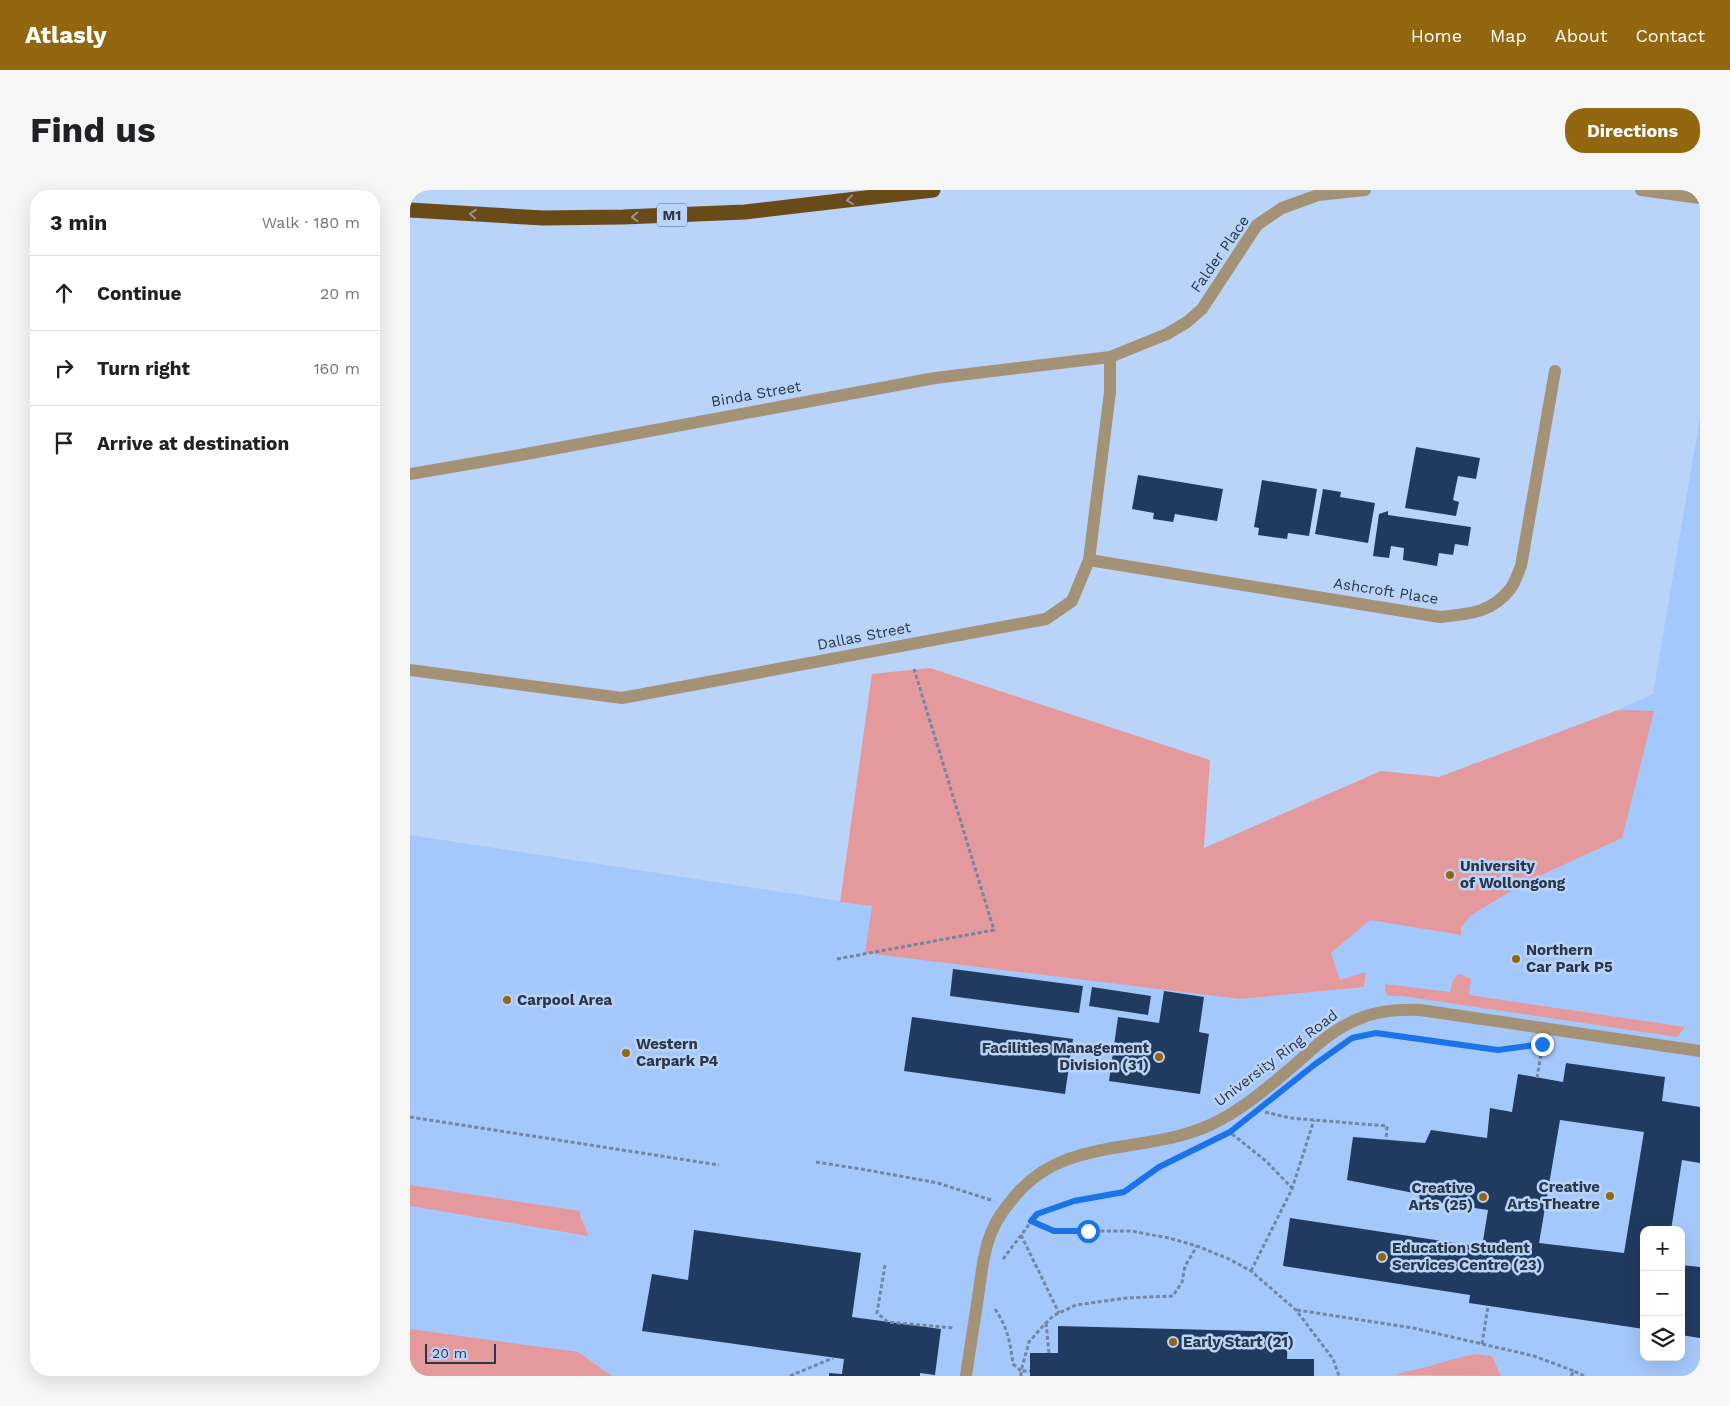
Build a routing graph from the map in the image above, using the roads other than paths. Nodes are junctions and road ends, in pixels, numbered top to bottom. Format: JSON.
{"nodes":[{"id":1,"x":933,"y":190,"type":"edge"},
{"id":2,"x":1365,"y":190,"type":"edge"},
{"id":3,"x":1641,"y":190,"type":"edge"},
{"id":4,"x":1700,"y":198,"type":"edge"},
{"id":5,"x":410,"y":210,"type":"edge"},
{"id":6,"x":1110,"y":357,"type":"junction"},
{"id":7,"x":1555,"y":371,"type":"dead end"},
{"id":8,"x":410,"y":474,"type":"edge"},
{"id":9,"x":1089,"y":560,"type":"junction"},
{"id":10,"x":410,"y":670,"type":"edge"},
{"id":11,"x":1700,"y":1051,"type":"edge"},
{"id":12,"x":966,"y":1376,"type":"edge"}],
"edges":[{"from":1,"to":5,"type":"highway","number":"M1","one_way":true},
{"from":2,"to":6,"type":"street","name":"Falder Place"},
{"from":3,"to":4,"type":"street"},
{"from":6,"to":8,"type":"street","name":"Binda Street"},
{"from":6,"to":9,"type":"street","name":"Dallas Street"},
{"from":7,"to":9,"type":"street","name":"Ashcroft Place"},
{"from":9,"to":10,"type":"street","name":"Dallas Street"},
{"from":11,"to":12,"type":"street","name":"University Ring Road"}]}
